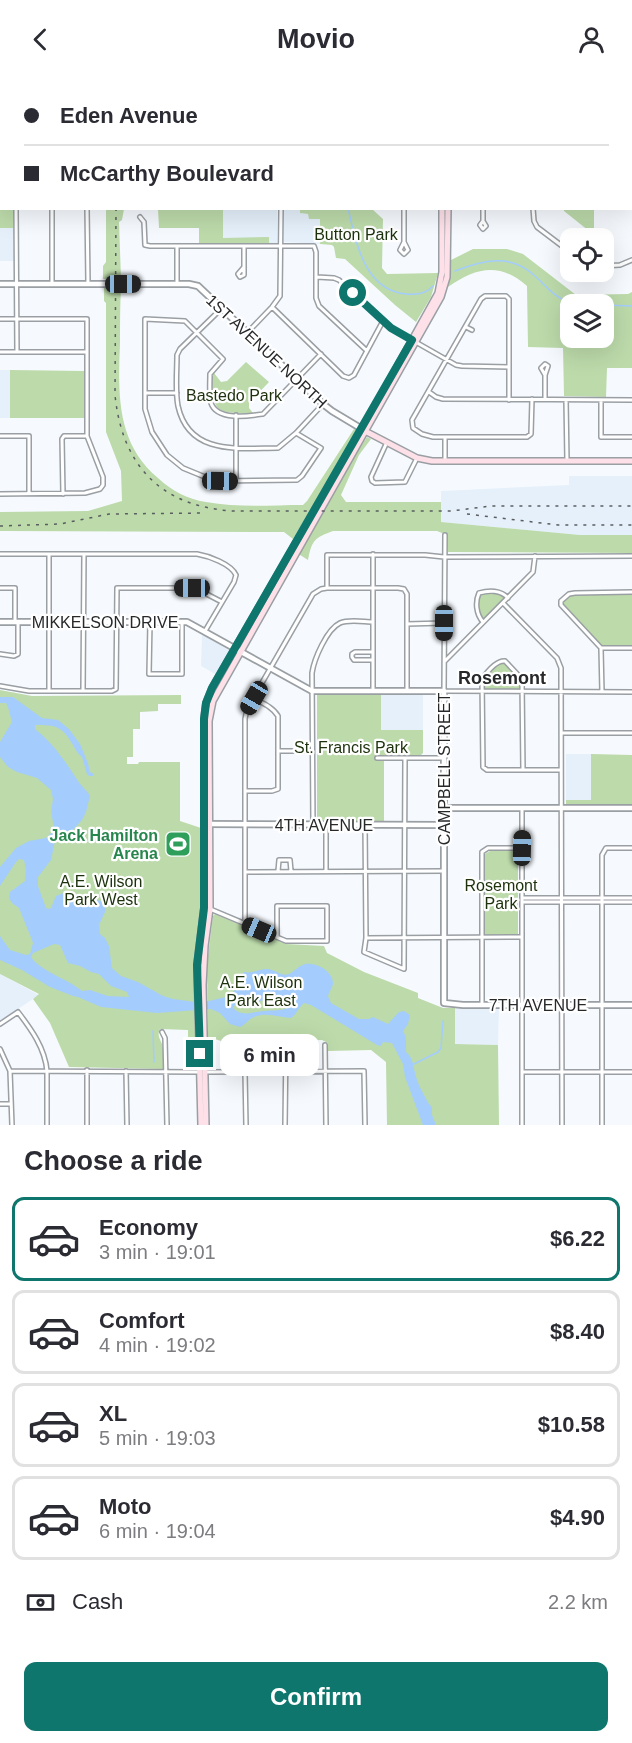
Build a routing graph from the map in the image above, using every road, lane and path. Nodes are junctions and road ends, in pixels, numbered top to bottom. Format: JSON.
{"nodes":[{"id":1,"x":16,"y":210,"type":"edge"},
{"id":2,"x":52,"y":210,"type":"edge"},
{"id":3,"x":87,"y":210,"type":"edge"},
{"id":4,"x":281,"y":210,"type":"edge"},
{"id":5,"x":404,"y":210,"type":"edge"},
{"id":6,"x":442,"y":210,"type":"edge"},
{"id":7,"x":448,"y":210,"type":"edge"},
{"id":8,"x":483,"y":210,"type":"edge"},
{"id":9,"x":533,"y":210,"type":"edge"},
{"id":10,"x":140,"y":217,"type":"dead end"},
{"id":11,"x":483,"y":221,"type":"dead end"},
{"id":12,"x":404,"y":242,"type":"dead end"},
{"id":13,"x":560,"y":244,"type":"edge"},
{"id":14,"x":177,"y":246,"type":"junction"},
{"id":15,"x":244,"y":246,"type":"junction"},
{"id":16,"x":281,"y":246,"type":"junction"},
{"id":17,"x":632,"y":260,"type":"edge"},
{"id":18,"x":614,"y":265,"type":"edge"},
{"id":19,"x":244,"y":267,"type":"dead end"},
{"id":20,"x":317,"y":278,"type":"junction"},
{"id":21,"x":52,"y":283,"type":"junction"},
{"id":22,"x":0,"y":284,"type":"edge"},
{"id":23,"x":16,"y":284,"type":"junction"},
{"id":24,"x":88,"y":284,"type":"junction"},
{"id":25,"x":177,"y":284,"type":"junction"},
{"id":26,"x":222,"y":308,"type":"junction"},
{"id":27,"x":272,"y":308,"type":"junction"},
{"id":28,"x":0,"y":319,"type":"edge"},
{"id":29,"x":16,"y":319,"type":"junction"},
{"id":30,"x":382,"y":321,"type":"junction"},
{"id":31,"x":466,"y":327,"type":"junction"},
{"id":32,"x":472,"y":330,"type":"dead end"},
{"id":33,"x":197,"y":332,"type":"junction"},
{"id":34,"x":248,"y":332,"type":"junction"},
{"id":35,"x":414,"y":342,"type":"junction"},
{"id":36,"x":366,"y":350,"type":"junction"},
{"id":37,"x":0,"y":352,"type":"edge"},
{"id":38,"x":17,"y":352,"type":"junction"},
{"id":39,"x":87,"y":352,"type":"junction"},
{"id":40,"x":321,"y":354,"type":"junction"},
{"id":41,"x":447,"y":360,"type":"junction"},
{"id":42,"x":509,"y":367,"type":"junction"},
{"id":43,"x":545,"y":375,"type":"dead end"},
{"id":44,"x":297,"y":380,"type":"junction"},
{"id":45,"x":429,"y":392,"type":"junction"},
{"id":46,"x":145,"y":393,"type":"junction"},
{"id":47,"x":177,"y":393,"type":"junction"},
{"id":48,"x":509,"y":399,"type":"junction"},
{"id":49,"x":532,"y":399,"type":"junction"},
{"id":50,"x":545,"y":399,"type":"junction"},
{"id":51,"x":566,"y":400,"type":"junction"},
{"id":52,"x":601,"y":400,"type":"junction"},
{"id":53,"x":632,"y":400,"type":"edge"},
{"id":54,"x":323,"y":404,"type":"junction"},
{"id":55,"x":236,"y":415,"type":"junction"},
{"id":56,"x":364,"y":430,"type":"junction"},
{"id":57,"x":296,"y":433,"type":"junction"},
{"id":58,"x":0,"y":436,"type":"edge"},
{"id":59,"x":87,"y":436,"type":"junction"},
{"id":60,"x":445,"y":437,"type":"junction"},
{"id":61,"x":632,"y":437,"type":"edge"},
{"id":62,"x":387,"y":442,"type":"junction"},
{"id":63,"x":236,"y":448,"type":"junction"},
{"id":64,"x":417,"y":458,"type":"junction"},
{"id":65,"x":445,"y":461,"type":"junction"},
{"id":66,"x":567,"y":461,"type":"junction"},
{"id":67,"x":632,"y":461,"type":"edge"},
{"id":68,"x":236,"y":481,"type":"junction"},
{"id":69,"x":29,"y":493,"type":"junction"},
{"id":70,"x":0,"y":494,"type":"edge"},
{"id":71,"x":63,"y":494,"type":"junction"},
{"id":72,"x":445,"y":535,"type":"dead end"},
{"id":73,"x":0,"y":554,"type":"edge"},
{"id":74,"x":49,"y":554,"type":"junction"},
{"id":75,"x":84,"y":554,"type":"junction"},
{"id":76,"x":373,"y":554,"type":"junction"},
{"id":77,"x":535,"y":556,"type":"junction"},
{"id":78,"x":632,"y":556,"type":"edge"},
{"id":79,"x":444,"y":557,"type":"junction"},
{"id":80,"x":0,"y":588,"type":"edge"},
{"id":81,"x":327,"y":588,"type":"junction"},
{"id":82,"x":373,"y":588,"type":"junction"},
{"id":83,"x":632,"y":592,"type":"edge"},
{"id":84,"x":508,"y":598,"type":"junction"},
{"id":85,"x":222,"y":602,"type":"junction"},
{"id":86,"x":503,"y":603,"type":"junction"},
{"id":87,"x":0,"y":622,"type":"edge"},
{"id":88,"x":17,"y":622,"type":"junction"},
{"id":89,"x":49,"y":622,"type":"junction"},
{"id":90,"x":83,"y":622,"type":"junction"},
{"id":91,"x":117,"y":622,"type":"junction"},
{"id":92,"x":150,"y":622,"type":"junction"},
{"id":93,"x":182,"y":622,"type":"junction"},
{"id":94,"x":374,"y":622,"type":"junction"},
{"id":95,"x":483,"y":622,"type":"junction"},
{"id":96,"x":444,"y":623,"type":"junction"},
{"id":97,"x":407,"y":624,"type":"junction"},
{"id":98,"x":205,"y":632,"type":"junction"},
{"id":99,"x":601,"y":648,"type":"junction"},
{"id":100,"x":632,"y":648,"type":"edge"},
{"id":101,"x":237,"y":650,"type":"junction"},
{"id":102,"x":373,"y":652,"type":"junction"},
{"id":103,"x":0,"y":654,"type":"edge"},
{"id":104,"x":373,"y":660,"type":"junction"},
{"id":105,"x":445,"y":661,"type":"junction"},
{"id":106,"x":270,"y":669,"type":"junction"},
{"id":107,"x":0,"y":686,"type":"edge"},
{"id":108,"x":373,"y":690,"type":"junction"},
{"id":109,"x":407,"y":690,"type":"junction"},
{"id":110,"x":49,"y":691,"type":"junction"},
{"id":111,"x":83,"y":691,"type":"junction"},
{"id":112,"x":312,"y":691,"type":"junction"},
{"id":113,"x":444,"y":691,"type":"junction"},
{"id":114,"x":482,"y":691,"type":"junction"},
{"id":115,"x":522,"y":691,"type":"junction"},
{"id":116,"x":561,"y":692,"type":"junction"},
{"id":117,"x":602,"y":692,"type":"junction"},
{"id":118,"x":632,"y":692,"type":"edge"},
{"id":119,"x":254,"y":698,"type":"junction"},
{"id":120,"x":561,"y":733,"type":"junction"},
{"id":121,"x":632,"y":733,"type":"edge"},
{"id":122,"x":278,"y":750,"type":"junction"},
{"id":123,"x":313,"y":751,"type":"junction"},
{"id":124,"x":377,"y":758,"type":"dead end"},
{"id":125,"x":405,"y":758,"type":"junction"},
{"id":126,"x":444,"y":758,"type":"junction"},
{"id":127,"x":523,"y":770,"type":"junction"},
{"id":128,"x":561,"y":770,"type":"junction"},
{"id":129,"x":245,"y":791,"type":"junction"},
{"id":130,"x":444,"y":808,"type":"junction"},
{"id":131,"x":562,"y":808,"type":"junction"},
{"id":132,"x":632,"y":808,"type":"edge"},
{"id":133,"x":522,"y":809,"type":"junction"},
{"id":134,"x":207,"y":824,"type":"junction"},
{"id":135,"x":245,"y":825,"type":"junction"},
{"id":136,"x":313,"y":825,"type":"junction"},
{"id":137,"x":326,"y":825,"type":"junction"},
{"id":138,"x":365,"y":825,"type":"junction"},
{"id":139,"x":405,"y":825,"type":"junction"},
{"id":140,"x":444,"y":825,"type":"junction"},
{"id":141,"x":522,"y":848,"type":"junction"},
{"id":142,"x":632,"y":848,"type":"edge"},
{"id":143,"x":278,"y":871,"type":"junction"},
{"id":144,"x":291,"y":871,"type":"junction"},
{"id":145,"x":326,"y":871,"type":"junction"},
{"id":146,"x":365,"y":871,"type":"junction"},
{"id":147,"x":405,"y":871,"type":"junction"},
{"id":148,"x":444,"y":871,"type":"junction"},
{"id":149,"x":245,"y":872,"type":"junction"},
{"id":150,"x":522,"y":900,"type":"junction"},
{"id":151,"x":562,"y":900,"type":"junction"},
{"id":152,"x":602,"y":900,"type":"junction"},
{"id":153,"x":632,"y":900,"type":"edge"},
{"id":154,"x":207,"y":909,"type":"junction"},
{"id":155,"x":245,"y":923,"type":"junction"},
{"id":156,"x":277,"y":937,"type":"junction"},
{"id":157,"x":522,"y":937,"type":"junction"},
{"id":158,"x":366,"y":938,"type":"junction"},
{"id":159,"x":405,"y":938,"type":"junction"},
{"id":160,"x":444,"y":938,"type":"junction"},
{"id":161,"x":482,"y":938,"type":"junction"},
{"id":162,"x":444,"y":1003,"type":"joint"},
{"id":163,"x":483,"y":1005,"type":"junction"},
{"id":164,"x":522,"y":1005,"type":"junction"},
{"id":165,"x":562,"y":1005,"type":"junction"},
{"id":166,"x":602,"y":1005,"type":"junction"},
{"id":167,"x":632,"y":1005,"type":"edge"},
{"id":168,"x":201,"y":1015,"type":"junction"},
{"id":169,"x":0,"y":1024,"type":"edge"},
{"id":170,"x":162,"y":1032,"type":"dead end"},
{"id":171,"x":286,"y":1044,"type":"dead end"},
{"id":172,"x":325,"y":1045,"type":"dead end"},
{"id":173,"x":0,"y":1049,"type":"edge"},
{"id":174,"x":87,"y":1070,"type":"junction"},
{"id":175,"x":10,"y":1071,"type":"junction"},
{"id":176,"x":48,"y":1071,"type":"junction"},
{"id":177,"x":126,"y":1071,"type":"junction"},
{"id":178,"x":167,"y":1071,"type":"junction"},
{"id":179,"x":286,"y":1071,"type":"junction"},
{"id":180,"x":326,"y":1071,"type":"junction"},
{"id":181,"x":203,"y":1072,"type":"junction"},
{"id":182,"x":245,"y":1072,"type":"junction"},
{"id":183,"x":522,"y":1072,"type":"junction"},
{"id":184,"x":562,"y":1072,"type":"junction"},
{"id":185,"x":602,"y":1072,"type":"junction"},
{"id":186,"x":632,"y":1072,"type":"edge"},
{"id":187,"x":0,"y":1104,"type":"edge"},
{"id":188,"x":11,"y":1104,"type":"junction"},
{"id":189,"x":12,"y":1125,"type":"edge"},
{"id":190,"x":47,"y":1125,"type":"edge"},
{"id":191,"x":87,"y":1125,"type":"edge"},
{"id":192,"x":127,"y":1125,"type":"edge"},
{"id":193,"x":167,"y":1125,"type":"edge"},
{"id":194,"x":201,"y":1125,"type":"edge"},
{"id":195,"x":206,"y":1125,"type":"edge"},
{"id":196,"x":246,"y":1125,"type":"edge"},
{"id":197,"x":285,"y":1125,"type":"edge"},
{"id":198,"x":326,"y":1125,"type":"edge"},
{"id":199,"x":365,"y":1125,"type":"edge"},
{"id":200,"x":522,"y":1125,"type":"edge"},
{"id":201,"x":562,"y":1125,"type":"edge"},
{"id":202,"x":602,"y":1125,"type":"edge"}],
"edges":[{"from":1,"to":23,"type":"street"},
{"from":2,"to":21,"type":"street"},
{"from":3,"to":24,"type":"street"},
{"from":4,"to":16,"type":"street"},
{"from":5,"to":12,"type":"street"},
{"from":6,"to":35,"type":"main road"},
{"from":7,"to":35,"type":"main road"},
{"from":8,"to":11,"type":"street"},
{"from":9,"to":13,"type":"street"},
{"from":10,"to":14,"type":"street"},
{"from":14,"to":15,"type":"street"},
{"from":14,"to":25,"type":"street"},
{"from":15,"to":16,"type":"street"},
{"from":15,"to":19,"type":"street"},
{"from":16,"to":20,"type":"street"},
{"from":16,"to":27,"type":"street"},
{"from":17,"to":18,"type":"street"},
{"from":20,"to":30,"type":"street"},
{"from":20,"to":36,"type":"street"},
{"from":21,"to":23,"type":"street","name":"1ST AVENUE NORTH"},
{"from":21,"to":24,"type":"street","name":"1ST AVENUE NORTH"},
{"from":22,"to":23,"type":"street","name":"1ST AVENUE NORTH"},
{"from":23,"to":29,"type":"street"},
{"from":24,"to":25,"type":"street","name":"1ST AVENUE NORTH"},
{"from":25,"to":26,"type":"street","name":"1ST AVENUE NORTH"},
{"from":26,"to":33,"type":"street"},
{"from":26,"to":34,"type":"street","name":"1ST AVENUE NORTH"},
{"from":27,"to":34,"type":"street"},
{"from":27,"to":40,"type":"street"},
{"from":28,"to":29,"type":"street"},
{"from":29,"to":38,"type":"street"},
{"from":29,"to":39,"type":"street"},
{"from":30,"to":35,"type":"street"},
{"from":30,"to":36,"type":"street"},
{"from":31,"to":32,"type":"street"},
{"from":31,"to":41,"type":"street"},
{"from":31,"to":42,"type":"street"},
{"from":33,"to":46,"type":"street"},
{"from":33,"to":47,"type":"street"},
{"from":33,"to":55,"type":"street"},
{"from":34,"to":44,"type":"street","name":"1ST AVENUE NORTH"},
{"from":35,"to":41,"type":"street"},
{"from":35,"to":56,"type":"main road"},
{"from":36,"to":40,"type":"street"},
{"from":37,"to":38,"type":"street"},
{"from":38,"to":39,"type":"street"},
{"from":39,"to":59,"type":"street"},
{"from":40,"to":44,"type":"street"},
{"from":41,"to":42,"type":"street"},
{"from":41,"to":45,"type":"street"},
{"from":42,"to":48,"type":"street"},
{"from":43,"to":50,"type":"street"},
{"from":44,"to":54,"type":"street","name":"1ST AVENUE NORTH"},
{"from":44,"to":55,"type":"street"},
{"from":45,"to":48,"type":"street"},
{"from":45,"to":60,"type":"street"},
{"from":46,"to":47,"type":"street"},
{"from":46,"to":68,"type":"street"},
{"from":47,"to":63,"type":"street"},
{"from":48,"to":49,"type":"street"},
{"from":49,"to":50,"type":"street"},
{"from":49,"to":60,"type":"street"},
{"from":50,"to":51,"type":"street"},
{"from":51,"to":52,"type":"street"},
{"from":51,"to":66,"type":"street"},
{"from":52,"to":53,"type":"street"},
{"from":52,"to":61,"type":"street"},
{"from":54,"to":56,"type":"street","name":"1ST AVENUE NORTH"},
{"from":54,"to":57,"type":"street"},
{"from":55,"to":63,"type":"street"},
{"from":56,"to":62,"type":"main road","name":"1ST AVENUE NORTH"},
{"from":56,"to":101,"type":"main road"},
{"from":57,"to":63,"type":"street"},
{"from":57,"to":68,"type":"street"},
{"from":58,"to":69,"type":"street"},
{"from":59,"to":71,"type":"street"},
{"from":59,"to":71,"type":"street"},
{"from":60,"to":65,"type":"street"},
{"from":62,"to":64,"type":"main road","name":"1ST AVENUE NORTH"},
{"from":62,"to":64,"type":"street"},
{"from":63,"to":68,"type":"street"},
{"from":64,"to":65,"type":"main road","name":"1ST AVENUE NORTH"},
{"from":65,"to":66,"type":"main road","name":"1ST AVENUE NORTH"},
{"from":66,"to":67,"type":"main road","name":"1ST AVENUE NORTH"},
{"from":69,"to":70,"type":"street"},
{"from":69,"to":71,"type":"street"},
{"from":72,"to":79,"type":"street","name":"CAMPBELL STREET"},
{"from":73,"to":74,"type":"street"},
{"from":74,"to":75,"type":"street"},
{"from":74,"to":89,"type":"street"},
{"from":75,"to":85,"type":"street"},
{"from":75,"to":90,"type":"street"},
{"from":76,"to":79,"type":"street"},
{"from":76,"to":81,"type":"street"},
{"from":76,"to":82,"type":"street"},
{"from":77,"to":78,"type":"street"},
{"from":77,"to":79,"type":"street"},
{"from":77,"to":84,"type":"street"},
{"from":79,"to":96,"type":"street","name":"CAMPBELL STREET"},
{"from":80,"to":88,"type":"street"},
{"from":81,"to":82,"type":"street"},
{"from":81,"to":106,"type":"street"},
{"from":82,"to":94,"type":"street"},
{"from":82,"to":97,"type":"street"},
{"from":83,"to":99,"type":"street"},
{"from":84,"to":86,"type":"street"},
{"from":84,"to":95,"type":"street"},
{"from":85,"to":91,"type":"street"},
{"from":85,"to":98,"type":"street"},
{"from":86,"to":95,"type":"street"},
{"from":86,"to":116,"type":"street"},
{"from":87,"to":88,"type":"street","name":"MIKKELSON DRIVE"},
{"from":88,"to":89,"type":"street","name":"MIKKELSON DRIVE"},
{"from":88,"to":103,"type":"street"},
{"from":89,"to":90,"type":"street","name":"MIKKELSON DRIVE"},
{"from":89,"to":110,"type":"street"},
{"from":90,"to":91,"type":"street","name":"MIKKELSON DRIVE"},
{"from":90,"to":111,"type":"street"},
{"from":91,"to":92,"type":"street","name":"MIKKELSON DRIVE"},
{"from":91,"to":111,"type":"street"},
{"from":92,"to":93,"type":"street","name":"MIKKELSON DRIVE"},
{"from":92,"to":93,"type":"street"},
{"from":93,"to":98,"type":"street","name":"MIKKELSON DRIVE"},
{"from":94,"to":102,"type":"street"},
{"from":94,"to":112,"type":"street"},
{"from":95,"to":105,"type":"street"},
{"from":96,"to":97,"type":"street"},
{"from":96,"to":105,"type":"street","name":"CAMPBELL STREET"},
{"from":97,"to":109,"type":"street"},
{"from":98,"to":101,"type":"street","name":"MIKKELSON DRIVE"},
{"from":99,"to":100,"type":"street"},
{"from":99,"to":117,"type":"street"},
{"from":101,"to":106,"type":"street","name":"MIKKELSON DRIVE"},
{"from":101,"to":134,"type":"main road"},
{"from":102,"to":104,"type":"street"},
{"from":102,"to":104,"type":"street"},
{"from":104,"to":108,"type":"street"},
{"from":105,"to":113,"type":"street","name":"CAMPBELL STREET"},
{"from":106,"to":112,"type":"street","name":"MIKKELSON DRIVE"},
{"from":106,"to":119,"type":"street"},
{"from":107,"to":110,"type":"street"},
{"from":108,"to":109,"type":"street","name":"MIKKELSON DRIVE"},
{"from":108,"to":112,"type":"street","name":"MIKKELSON DRIVE"},
{"from":109,"to":113,"type":"street","name":"MIKKELSON DRIVE"},
{"from":110,"to":111,"type":"street"},
{"from":112,"to":123,"type":"street"},
{"from":113,"to":114,"type":"street"},
{"from":113,"to":126,"type":"street","name":"CAMPBELL STREET"},
{"from":114,"to":115,"type":"street"},
{"from":114,"to":115,"type":"street"},
{"from":114,"to":127,"type":"street"},
{"from":115,"to":116,"type":"street"},
{"from":115,"to":127,"type":"street"},
{"from":116,"to":117,"type":"street"},
{"from":116,"to":120,"type":"street"},
{"from":117,"to":118,"type":"street"},
{"from":119,"to":122,"type":"street"},
{"from":119,"to":129,"type":"street"},
{"from":120,"to":121,"type":"street"},
{"from":120,"to":128,"type":"street"},
{"from":122,"to":123,"type":"street"},
{"from":122,"to":129,"type":"street"},
{"from":123,"to":136,"type":"street"},
{"from":124,"to":125,"type":"street"},
{"from":125,"to":126,"type":"street"},
{"from":125,"to":139,"type":"street"},
{"from":126,"to":130,"type":"street","name":"CAMPBELL STREET"},
{"from":127,"to":128,"type":"street"},
{"from":128,"to":131,"type":"street"},
{"from":129,"to":135,"type":"street"},
{"from":130,"to":133,"type":"street"},
{"from":130,"to":140,"type":"street","name":"CAMPBELL STREET"},
{"from":131,"to":132,"type":"street"},
{"from":131,"to":133,"type":"street"},
{"from":131,"to":151,"type":"street"},
{"from":133,"to":141,"type":"street"},
{"from":134,"to":135,"type":"street","name":"4TH AVENUE"},
{"from":134,"to":154,"type":"main road"},
{"from":135,"to":136,"type":"street","name":"4TH AVENUE"},
{"from":135,"to":149,"type":"street"},
{"from":136,"to":137,"type":"street","name":"4TH AVENUE"},
{"from":137,"to":138,"type":"street","name":"4TH AVENUE"},
{"from":137,"to":145,"type":"street"},
{"from":138,"to":139,"type":"street","name":"4TH AVENUE"},
{"from":138,"to":146,"type":"street"},
{"from":139,"to":140,"type":"street","name":"4TH AVENUE"},
{"from":139,"to":147,"type":"street"},
{"from":140,"to":148,"type":"street","name":"CAMPBELL STREET"},
{"from":141,"to":150,"type":"street"},
{"from":141,"to":161,"type":"street"},
{"from":142,"to":152,"type":"street"},
{"from":143,"to":144,"type":"street"},
{"from":143,"to":144,"type":"street"},
{"from":143,"to":149,"type":"street"},
{"from":144,"to":145,"type":"street"},
{"from":145,"to":146,"type":"street"},
{"from":146,"to":147,"type":"street"},
{"from":146,"to":158,"type":"street"},
{"from":147,"to":148,"type":"street"},
{"from":147,"to":159,"type":"street"},
{"from":148,"to":160,"type":"street","name":"CAMPBELL STREET"},
{"from":149,"to":155,"type":"street"},
{"from":150,"to":151,"type":"street"},
{"from":150,"to":157,"type":"street"},
{"from":151,"to":152,"type":"street"},
{"from":151,"to":165,"type":"street"},
{"from":152,"to":153,"type":"street"},
{"from":152,"to":166,"type":"street"},
{"from":154,"to":155,"type":"street"},
{"from":154,"to":168,"type":"main road"},
{"from":155,"to":156,"type":"street"},
{"from":156,"to":156,"type":"street"},
{"from":157,"to":161,"type":"street"},
{"from":157,"to":164,"type":"street"},
{"from":158,"to":159,"type":"street"},
{"from":158,"to":159,"type":"street"},
{"from":159,"to":160,"type":"street"},
{"from":160,"to":161,"type":"street"},
{"from":160,"to":162,"type":"street","name":"CAMPBELL STREET"},
{"from":161,"to":163,"type":"street"},
{"from":162,"to":163,"type":"street","name":"7TH AVENUE"},
{"from":163,"to":164,"type":"street","name":"7TH AVENUE"},
{"from":164,"to":165,"type":"street","name":"7TH AVENUE"},
{"from":164,"to":183,"type":"street"},
{"from":165,"to":166,"type":"street","name":"7TH AVENUE"},
{"from":165,"to":184,"type":"street"},
{"from":166,"to":167,"type":"street","name":"7TH AVENUE"},
{"from":166,"to":185,"type":"street"},
{"from":168,"to":181,"type":"main road"},
{"from":168,"to":181,"type":"main road"},
{"from":169,"to":176,"type":"street"},
{"from":170,"to":178,"type":"street"},
{"from":171,"to":179,"type":"street"},
{"from":172,"to":180,"type":"street"},
{"from":173,"to":175,"type":"street"},
{"from":174,"to":176,"type":"street"},
{"from":174,"to":177,"type":"street"},
{"from":174,"to":191,"type":"street"},
{"from":175,"to":176,"type":"street"},
{"from":175,"to":188,"type":"street"},
{"from":176,"to":190,"type":"street"},
{"from":177,"to":178,"type":"street"},
{"from":177,"to":192,"type":"street"},
{"from":178,"to":181,"type":"street"},
{"from":178,"to":193,"type":"street"},
{"from":179,"to":180,"type":"street"},
{"from":179,"to":182,"type":"street"},
{"from":179,"to":197,"type":"street"},
{"from":180,"to":198,"type":"street"},
{"from":180,"to":199,"type":"street"},
{"from":181,"to":182,"type":"street"},
{"from":181,"to":194,"type":"main road"},
{"from":181,"to":195,"type":"main road"},
{"from":182,"to":196,"type":"street"},
{"from":183,"to":184,"type":"street"},
{"from":183,"to":200,"type":"street"},
{"from":184,"to":185,"type":"street"},
{"from":184,"to":201,"type":"street"},
{"from":185,"to":186,"type":"street"},
{"from":185,"to":202,"type":"street"},
{"from":187,"to":188,"type":"street"},
{"from":188,"to":189,"type":"street"}]}
